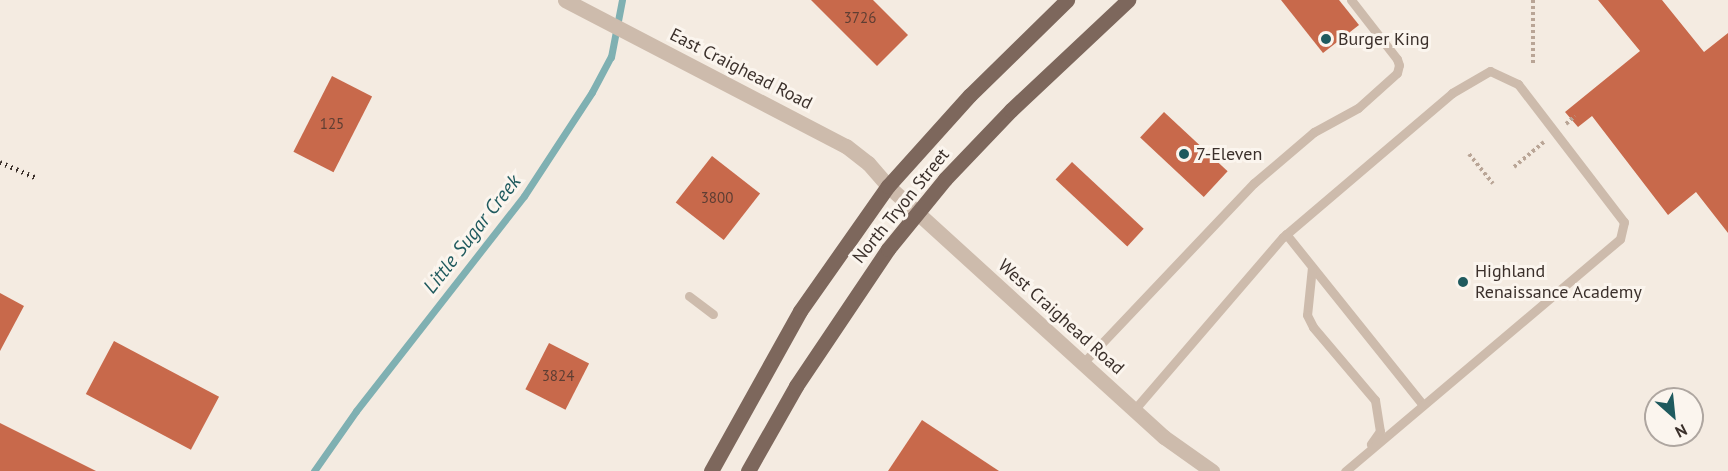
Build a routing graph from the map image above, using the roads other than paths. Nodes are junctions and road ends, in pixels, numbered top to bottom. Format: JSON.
{"nodes":[{"id":1,"x":1066,"y":0,"type":"edge"},
{"id":2,"x":1128,"y":0,"type":"edge"},
{"id":3,"x":1351,"y":0,"type":"edge"},
{"id":4,"x":570,"y":3,"type":"edge"},
{"id":5,"x":888,"y":186,"type":"junction"},
{"id":6,"x":917,"y":213,"type":"junction"},
{"id":7,"x":1286,"y":234,"type":"junction"},
{"id":8,"x":1312,"y":267,"type":"junction"},
{"id":9,"x":689,"y":296,"type":"dead end"},
{"id":10,"x":713,"y":314,"type":"dead end"},
{"id":11,"x":1083,"y":363,"type":"junction"},
{"id":12,"x":1423,"y":405,"type":"junction"},
{"id":13,"x":1134,"y":410,"type":"junction"},
{"id":14,"x":1365,"y":454,"type":"junction"},
{"id":15,"x":711,"y":471,"type":"edge"},
{"id":16,"x":748,"y":471,"type":"edge"},
{"id":17,"x":1212,"y":471,"type":"edge"},
{"id":18,"x":1345,"y":471,"type":"edge"}],
"edges":[{"from":1,"to":5,"type":"main road","name":"North Tryon Street"},
{"from":2,"to":6,"type":"main road","name":"North Tryon Street"},
{"from":3,"to":11,"type":"lane"},
{"from":4,"to":5,"type":"street","name":"East Craighead Road"},
{"from":5,"to":6,"type":"street","name":"West Craighead Road"},
{"from":5,"to":15,"type":"main road","name":"North Tryon Street"},
{"from":6,"to":11,"type":"street","name":"West Craighead Road"},
{"from":6,"to":16,"type":"main road","name":"North Tryon Street"},
{"from":7,"to":8,"type":"lane"},
{"from":7,"to":12,"type":"lane"},
{"from":7,"to":13,"type":"lane"},
{"from":8,"to":12,"type":"lane"},
{"from":8,"to":14,"type":"lane"},
{"from":9,"to":10,"type":"lane"},
{"from":11,"to":13,"type":"street","name":"West Craighead Road"},
{"from":12,"to":14,"type":"lane"},
{"from":13,"to":17,"type":"street","name":"West Craighead Road"},
{"from":14,"to":18,"type":"lane"}]}
